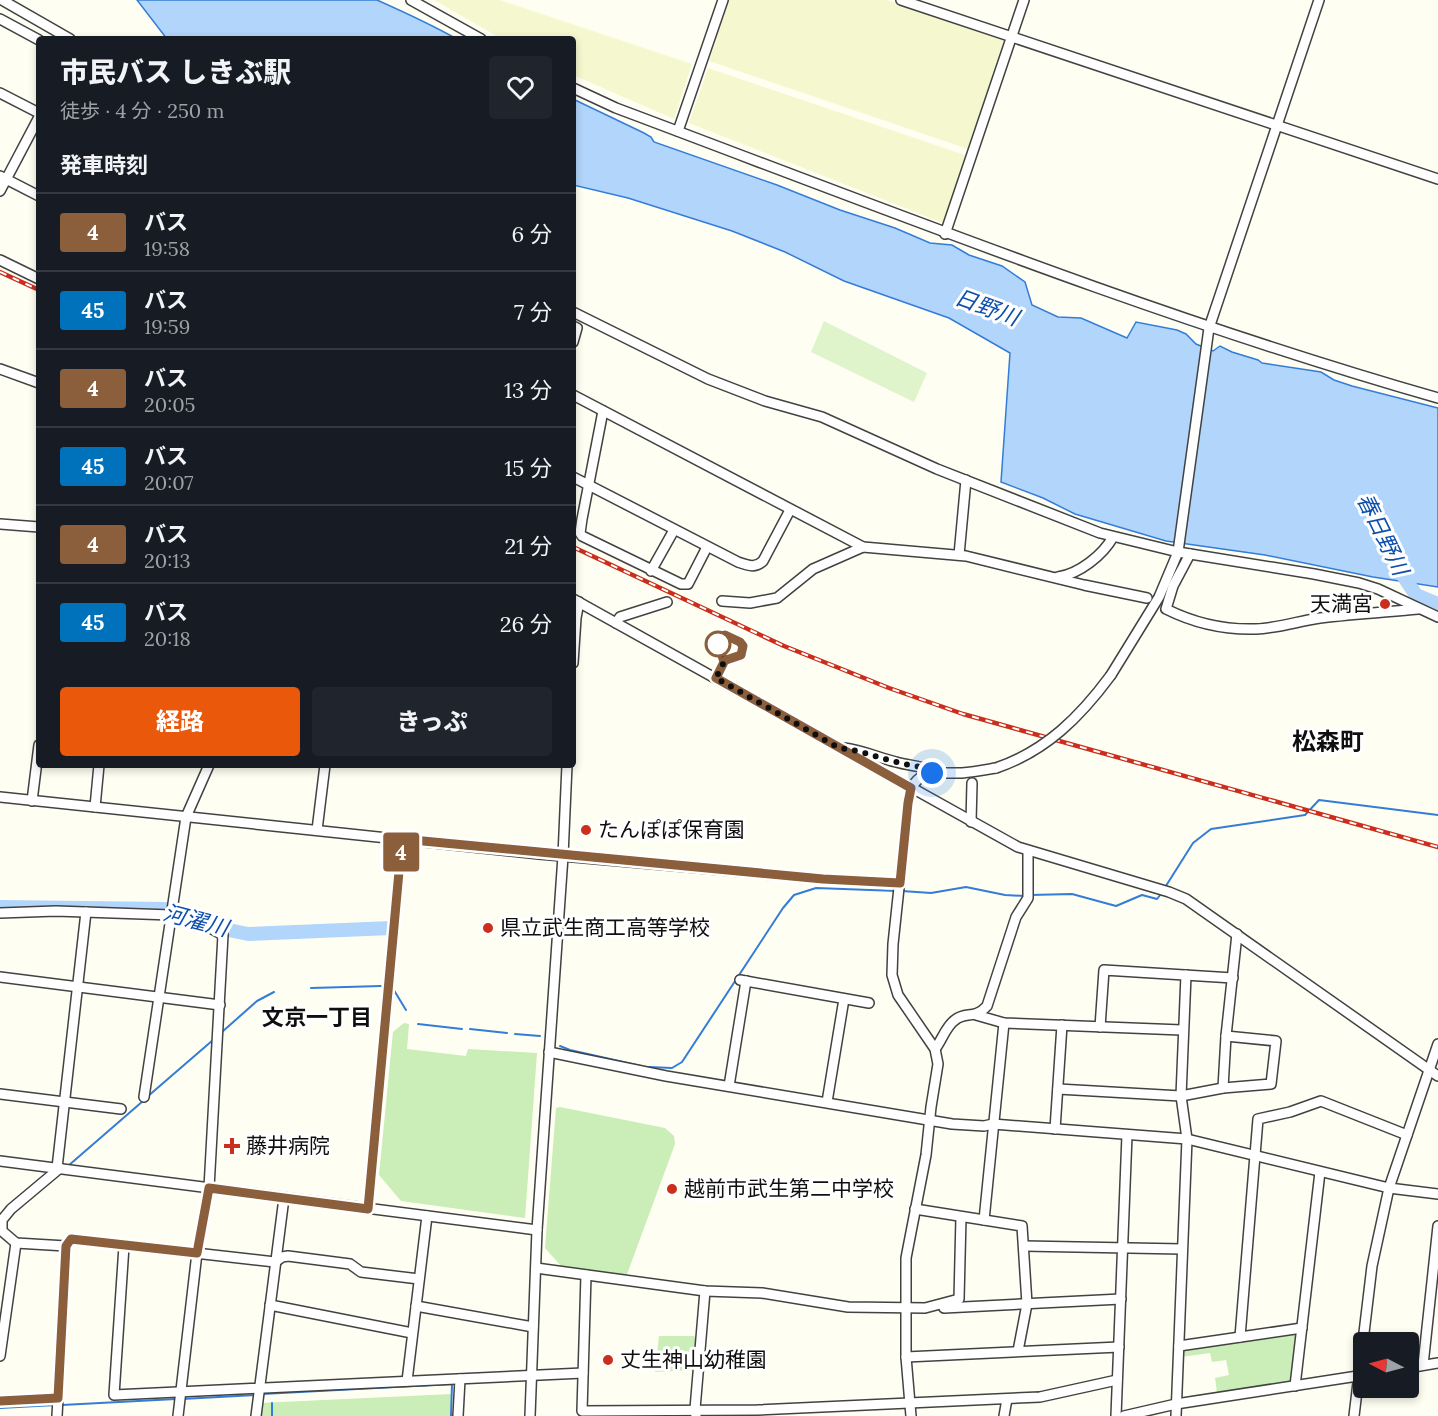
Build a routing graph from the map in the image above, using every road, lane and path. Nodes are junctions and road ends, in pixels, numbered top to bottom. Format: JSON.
{"nodes":[{"id":1,"x":2,"y":0,"type":"edge"},
{"id":2,"x":411,"y":0,"type":"edge"},
{"id":3,"x":723,"y":0,"type":"edge"},
{"id":4,"x":900,"y":0,"type":"edge"},
{"id":5,"x":1024,"y":0,"type":"edge"},
{"id":6,"x":1318,"y":0,"type":"edge"},
{"id":7,"x":421,"y":3,"type":"edge"},
{"id":8,"x":0,"y":19,"type":"edge"},
{"id":9,"x":65,"y":36,"type":"edge"},
{"id":10,"x":476,"y":36,"type":"edge"},
{"id":11,"x":1012,"y":37,"type":"junction"},
{"id":12,"x":36,"y":38,"type":"edge"},
{"id":13,"x":576,"y":89,"type":"edge"},
{"id":14,"x":0,"y":93,"type":"edge"},
{"id":15,"x":36,"y":113,"type":"edge"},
{"id":16,"x":36,"y":120,"type":"edge"},
{"id":17,"x":1277,"y":125,"type":"junction"},
{"id":18,"x":678,"y":131,"type":"junction"},
{"id":19,"x":3,"y":177,"type":"edge"},
{"id":20,"x":1438,"y":179,"type":"edge"},
{"id":21,"x":0,"y":191,"type":"edge"},
{"id":22,"x":36,"y":194,"type":"edge"},
{"id":23,"x":945,"y":234,"type":"junction"},
{"id":24,"x":0,"y":260,"type":"edge"},
{"id":25,"x":36,"y":278,"type":"edge"},
{"id":26,"x":576,"y":314,"type":"edge"},
{"id":27,"x":1209,"y":328,"type":"junction"},
{"id":28,"x":0,"y":369,"type":"edge"},
{"id":29,"x":36,"y":382,"type":"edge"},
{"id":30,"x":576,"y":397,"type":"edge"},
{"id":31,"x":1438,"y":398,"type":"edge"},
{"id":32,"x":603,"y":411,"type":"junction"},
{"id":33,"x":576,"y":478,"type":"edge"},
{"id":34,"x":966,"y":480,"type":"junction"},
{"id":35,"x":589,"y":485,"type":"junction"},
{"id":36,"x":790,"y":510,"type":"junction"},
{"id":37,"x":577,"y":518,"type":"edge"},
{"id":38,"x":0,"y":524,"type":"edge"},
{"id":39,"x":36,"y":527,"type":"edge"},
{"id":40,"x":674,"y":530,"type":"junction"},
{"id":41,"x":1113,"y":537,"type":"junction"},
{"id":42,"x":707,"y":547,"type":"junction"},
{"id":43,"x":863,"y":547,"type":"junction"},
{"id":44,"x":1178,"y":549,"type":"junction"},
{"id":45,"x":1190,"y":554,"type":"junction"},
{"id":46,"x":959,"y":555,"type":"junction"},
{"id":47,"x":651,"y":571,"type":"junction"},
{"id":48,"x":1053,"y":577,"type":"junction"},
{"id":49,"x":1147,"y":598,"type":"dead end"},
{"id":50,"x":722,"y":601,"type":"dead end"},
{"id":51,"x":576,"y":602,"type":"edge"},
{"id":52,"x":667,"y":602,"type":"dead end"},
{"id":53,"x":1420,"y":609,"type":"junction"},
{"id":54,"x":1438,"y":617,"type":"edge"},
{"id":55,"x":616,"y":623,"type":"junction"},
{"id":56,"x":724,"y":662,"type":"dead end"},
{"id":57,"x":716,"y":678,"type":"junction"},
{"id":58,"x":839,"y":748,"type":"junction"},
{"id":59,"x":37,"y":768,"type":"edge"},
{"id":60,"x":99,"y":768,"type":"edge"},
{"id":61,"x":208,"y":768,"type":"edge"},
{"id":62,"x":325,"y":768,"type":"edge"},
{"id":63,"x":567,"y":768,"type":"edge"},
{"id":64,"x":938,"y":773,"type":"junction"},
{"id":65,"x":972,"y":783,"type":"dead end"},
{"id":66,"x":911,"y":788,"type":"junction"},
{"id":67,"x":0,"y":797,"type":"edge"},
{"id":68,"x":33,"y":801,"type":"junction"},
{"id":69,"x":95,"y":807,"type":"junction"},
{"id":70,"x":186,"y":817,"type":"junction"},
{"id":71,"x":971,"y":822,"type":"junction"},
{"id":72,"x":318,"y":831,"type":"junction"},
{"id":73,"x":402,"y":839,"type":"junction"},
{"id":74,"x":1028,"y":852,"type":"junction"},
{"id":75,"x":563,"y":856,"type":"junction"},
{"id":76,"x":899,"y":888,"type":"junction"},
{"id":77,"x":86,"y":912,"type":"junction"},
{"id":78,"x":0,"y":913,"type":"edge"},
{"id":79,"x":171,"y":915,"type":"junction"},
{"id":80,"x":1238,"y":934,"type":"junction"},
{"id":81,"x":1186,"y":975,"type":"junction"},
{"id":82,"x":0,"y":976,"type":"edge"},
{"id":83,"x":1233,"y":978,"type":"junction"},
{"id":84,"x":77,"y":987,"type":"junction"},
{"id":85,"x":159,"y":997,"type":"junction"},
{"id":86,"x":844,"y":999,"type":"junction"},
{"id":87,"x":868,"y":1003,"type":"dead end"},
{"id":88,"x":219,"y":1005,"type":"junction"},
{"id":89,"x":976,"y":1015,"type":"junction"},
{"id":90,"x":1004,"y":1023,"type":"junction"},
{"id":91,"x":1062,"y":1025,"type":"junction"},
{"id":92,"x":1100,"y":1027,"type":"junction"},
{"id":93,"x":1182,"y":1030,"type":"junction"},
{"id":94,"x":1226,"y":1036,"type":"junction"},
{"id":95,"x":1438,"y":1044,"type":"edge"},
{"id":96,"x":935,"y":1049,"type":"junction"},
{"id":97,"x":549,"y":1052,"type":"junction"},
{"id":98,"x":1429,"y":1070,"type":"junction"},
{"id":99,"x":1438,"y":1076,"type":"edge"},
{"id":100,"x":729,"y":1086,"type":"junction"},
{"id":101,"x":1223,"y":1088,"type":"junction"},
{"id":102,"x":1058,"y":1089,"type":"junction"},
{"id":103,"x":0,"y":1094,"type":"edge"},
{"id":104,"x":1181,"y":1096,"type":"junction"},
{"id":105,"x":144,"y":1097,"type":"dead end"},
{"id":106,"x":64,"y":1102,"type":"junction"},
{"id":107,"x":827,"y":1102,"type":"junction"},
{"id":108,"x":121,"y":1109,"type":"dead end"},
{"id":109,"x":929,"y":1120,"type":"junction"},
{"id":110,"x":993,"y":1124,"type":"junction"},
{"id":111,"x":1055,"y":1129,"type":"junction"},
{"id":112,"x":1127,"y":1135,"type":"junction"},
{"id":113,"x":1407,"y":1135,"type":"junction"},
{"id":114,"x":1187,"y":1139,"type":"junction"},
{"id":115,"x":1254,"y":1156,"type":"junction"},
{"id":116,"x":0,"y":1161,"type":"edge"},
{"id":117,"x":59,"y":1168,"type":"junction"},
{"id":118,"x":1320,"y":1172,"type":"junction"},
{"id":119,"x":209,"y":1188,"type":"junction"},
{"id":120,"x":1389,"y":1188,"type":"junction"},
{"id":121,"x":1438,"y":1194,"type":"edge"},
{"id":122,"x":284,"y":1198,"type":"junction"},
{"id":123,"x":368,"y":1209,"type":"junction"},
{"id":124,"x":915,"y":1209,"type":"junction"},
{"id":125,"x":427,"y":1216,"type":"junction"},
{"id":126,"x":961,"y":1217,"type":"junction"},
{"id":127,"x":984,"y":1220,"type":"junction"},
{"id":128,"x":1438,"y":1227,"type":"edge"},
{"id":129,"x":537,"y":1230,"type":"junction"},
{"id":130,"x":16,"y":1243,"type":"junction"},
{"id":131,"x":66,"y":1246,"type":"junction"},
{"id":132,"x":124,"y":1246,"type":"junction"},
{"id":133,"x":1024,"y":1246,"type":"junction"},
{"id":134,"x":1123,"y":1249,"type":"junction"},
{"id":135,"x":1182,"y":1249,"type":"junction"},
{"id":136,"x":197,"y":1253,"type":"junction"},
{"id":137,"x":275,"y":1262,"type":"junction"},
{"id":138,"x":536,"y":1268,"type":"junction"},
{"id":139,"x":586,"y":1275,"type":"junction"},
{"id":140,"x":419,"y":1279,"type":"junction"},
{"id":141,"x":1435,"y":1288,"type":"edge"},
{"id":142,"x":705,"y":1292,"type":"junction"},
{"id":143,"x":1121,"y":1299,"type":"junction"},
{"id":144,"x":1027,"y":1304,"type":"junction"},
{"id":145,"x":270,"y":1305,"type":"junction"},
{"id":146,"x":416,"y":1306,"type":"junction"},
{"id":147,"x":932,"y":1307,"type":"junction"},
{"id":148,"x":906,"y":1308,"type":"junction"},
{"id":149,"x":533,"y":1327,"type":"junction"},
{"id":150,"x":1302,"y":1328,"type":"junction"},
{"id":151,"x":412,"y":1332,"type":"junction"},
{"id":152,"x":1365,"y":1332,"type":"edge"},
{"id":153,"x":1240,"y":1337,"type":"junction"},
{"id":154,"x":1179,"y":1346,"type":"junction"},
{"id":155,"x":1119,"y":1347,"type":"junction"},
{"id":156,"x":1018,"y":1351,"type":"junction"},
{"id":157,"x":0,"y":1356,"type":"edge"},
{"id":158,"x":906,"y":1357,"type":"junction"},
{"id":159,"x":1438,"y":1363,"type":"edge"},
{"id":160,"x":1423,"y":1365,"type":"junction"},
{"id":161,"x":1419,"y":1366,"type":"edge"},
{"id":162,"x":583,"y":1373,"type":"junction"},
{"id":163,"x":531,"y":1375,"type":"junction"},
{"id":164,"x":1353,"y":1377,"type":"edge"},
{"id":165,"x":460,"y":1379,"type":"junction"},
{"id":166,"x":1117,"y":1380,"type":"junction"},
{"id":167,"x":407,"y":1381,"type":"junction"},
{"id":168,"x":1295,"y":1386,"type":"junction"},
{"id":169,"x":258,"y":1389,"type":"junction"},
{"id":170,"x":181,"y":1393,"type":"junction"},
{"id":171,"x":58,"y":1398,"type":"junction"},
{"id":172,"x":1357,"y":1398,"type":"edge"},
{"id":173,"x":1007,"y":1399,"type":"junction"},
{"id":174,"x":0,"y":1401,"type":"edge"},
{"id":175,"x":910,"y":1404,"type":"junction"},
{"id":176,"x":1176,"y":1404,"type":"junction"},
{"id":177,"x":695,"y":1413,"type":"edge"},
{"id":178,"x":758,"y":1413,"type":"edge"},
{"id":179,"x":622,"y":1414,"type":"edge"},
{"id":180,"x":57,"y":1416,"type":"edge"},
{"id":181,"x":178,"y":1416,"type":"edge"},
{"id":182,"x":256,"y":1416,"type":"edge"},
{"id":183,"x":458,"y":1416,"type":"edge"},
{"id":184,"x":530,"y":1416,"type":"edge"},
{"id":185,"x":911,"y":1416,"type":"edge"},
{"id":186,"x":1004,"y":1416,"type":"edge"},
{"id":187,"x":1116,"y":1416,"type":"edge"},
{"id":188,"x":1124,"y":1416,"type":"edge"},
{"id":189,"x":1176,"y":1416,"type":"edge"},
{"id":190,"x":1354,"y":1416,"type":"edge"}],
"edges":[{"from":1,"to":9,"type":"street"},
{"from":2,"to":7,"type":"street"},
{"from":3,"to":18,"type":"street"},
{"from":4,"to":11,"type":"street"},
{"from":5,"to":11,"type":"street"},
{"from":6,"to":17,"type":"street"},
{"from":7,"to":10,"type":"street"},
{"from":8,"to":12,"type":"street"},
{"from":11,"to":17,"type":"street"},
{"from":11,"to":23,"type":"street"},
{"from":13,"to":18,"type":"street"},
{"from":14,"to":15,"type":"street"},
{"from":16,"to":19,"type":"street"},
{"from":17,"to":20,"type":"street"},
{"from":17,"to":27,"type":"street"},
{"from":18,"to":23,"type":"street"},
{"from":19,"to":21,"type":"street"},
{"from":19,"to":22,"type":"street"},
{"from":23,"to":27,"type":"street"},
{"from":24,"to":25,"type":"street"},
{"from":26,"to":34,"type":"street"},
{"from":27,"to":31,"type":"street"},
{"from":27,"to":44,"type":"street"},
{"from":28,"to":29,"type":"street"},
{"from":30,"to":32,"type":"street"},
{"from":32,"to":35,"type":"street"},
{"from":32,"to":36,"type":"street"},
{"from":33,"to":35,"type":"street"},
{"from":34,"to":41,"type":"street"},
{"from":34,"to":46,"type":"street"},
{"from":35,"to":37,"type":"street"},
{"from":35,"to":40,"type":"street"},
{"from":36,"to":42,"type":"street"},
{"from":36,"to":43,"type":"street"},
{"from":37,"to":47,"type":"street"},
{"from":38,"to":39,"type":"street"},
{"from":40,"to":42,"type":"street"},
{"from":40,"to":47,"type":"street"},
{"from":41,"to":44,"type":"street"},
{"from":41,"to":48,"type":"street"},
{"from":42,"to":47,"type":"street"},
{"from":43,"to":46,"type":"street"},
{"from":43,"to":50,"type":"street"},
{"from":44,"to":45,"type":"street"},
{"from":44,"to":64,"type":"street","bridge":true},
{"from":45,"to":53,"type":"street"},
{"from":45,"to":53,"type":"street"},
{"from":46,"to":48,"type":"street"},
{"from":48,"to":49,"type":"street"},
{"from":51,"to":55,"type":"street"},
{"from":52,"to":55,"type":"street"},
{"from":53,"to":54,"type":"street"},
{"from":55,"to":57,"type":"street"},
{"from":56,"to":57,"type":"street"},
{"from":57,"to":58,"type":"street"},
{"from":58,"to":64,"type":"street"},
{"from":58,"to":66,"type":"street"},
{"from":59,"to":68,"type":"street"},
{"from":60,"to":69,"type":"street"},
{"from":61,"to":70,"type":"street"},
{"from":62,"to":72,"type":"street"},
{"from":63,"to":75,"type":"street"},
{"from":64,"to":66,"type":"street"},
{"from":65,"to":71,"type":"street"},
{"from":66,"to":71,"type":"street"},
{"from":66,"to":76,"type":"street"},
{"from":67,"to":68,"type":"street"},
{"from":68,"to":69,"type":"street"},
{"from":69,"to":70,"type":"street"},
{"from":70,"to":72,"type":"street"},
{"from":70,"to":79,"type":"street"},
{"from":71,"to":74,"type":"street"},
{"from":72,"to":73,"type":"street"},
{"from":73,"to":75,"type":"street"},
{"from":73,"to":123,"type":"street"},
{"from":74,"to":80,"type":"street"},
{"from":74,"to":89,"type":"street"},
{"from":75,"to":76,"type":"street"},
{"from":75,"to":97,"type":"street"},
{"from":76,"to":96,"type":"street"},
{"from":77,"to":78,"type":"street"},
{"from":77,"to":79,"type":"street"},
{"from":77,"to":84,"type":"street"},
{"from":79,"to":85,"type":"street"},
{"from":79,"to":88,"type":"street"},
{"from":80,"to":83,"type":"street"},
{"from":80,"to":98,"type":"street"},
{"from":81,"to":83,"type":"street"},
{"from":81,"to":92,"type":"street"},
{"from":81,"to":93,"type":"street"},
{"from":82,"to":84,"type":"street"},
{"from":83,"to":94,"type":"street"},
{"from":84,"to":85,"type":"street"},
{"from":84,"to":106,"type":"street"},
{"from":85,"to":88,"type":"street"},
{"from":85,"to":105,"type":"street"},
{"from":86,"to":87,"type":"street"},
{"from":86,"to":100,"type":"street"},
{"from":86,"to":107,"type":"street"},
{"from":88,"to":119,"type":"street"},
{"from":89,"to":90,"type":"street"},
{"from":89,"to":96,"type":"street"},
{"from":90,"to":91,"type":"street"},
{"from":90,"to":110,"type":"street"},
{"from":91,"to":92,"type":"street"},
{"from":91,"to":102,"type":"street"},
{"from":92,"to":93,"type":"street"},
{"from":93,"to":104,"type":"street"},
{"from":94,"to":101,"type":"street"},
{"from":94,"to":101,"type":"street"},
{"from":95,"to":98,"type":"street"},
{"from":96,"to":109,"type":"street"},
{"from":97,"to":100,"type":"street"},
{"from":97,"to":129,"type":"street"},
{"from":98,"to":99,"type":"street"},
{"from":98,"to":113,"type":"street"},
{"from":100,"to":107,"type":"street"},
{"from":101,"to":104,"type":"street"},
{"from":102,"to":104,"type":"street"},
{"from":102,"to":111,"type":"street"},
{"from":103,"to":106,"type":"street"},
{"from":104,"to":114,"type":"street"},
{"from":106,"to":108,"type":"street"},
{"from":106,"to":117,"type":"street"},
{"from":107,"to":109,"type":"street"},
{"from":109,"to":110,"type":"street"},
{"from":109,"to":124,"type":"street"},
{"from":110,"to":111,"type":"street"},
{"from":110,"to":127,"type":"street"},
{"from":111,"to":112,"type":"street"},
{"from":112,"to":114,"type":"street"},
{"from":112,"to":134,"type":"street"},
{"from":113,"to":115,"type":"street"},
{"from":113,"to":120,"type":"street"},
{"from":114,"to":115,"type":"street"},
{"from":114,"to":135,"type":"street"},
{"from":115,"to":118,"type":"street"},
{"from":115,"to":153,"type":"street"},
{"from":116,"to":117,"type":"street"},
{"from":117,"to":119,"type":"street"},
{"from":117,"to":130,"type":"street"},
{"from":118,"to":120,"type":"street"},
{"from":118,"to":150,"type":"street"},
{"from":119,"to":122,"type":"street"},
{"from":119,"to":136,"type":"street"},
{"from":120,"to":121,"type":"street"},
{"from":120,"to":152,"type":"street"},
{"from":122,"to":123,"type":"street"},
{"from":122,"to":137,"type":"street"},
{"from":123,"to":125,"type":"street"},
{"from":124,"to":126,"type":"street"},
{"from":124,"to":148,"type":"street"},
{"from":125,"to":129,"type":"street"},
{"from":125,"to":140,"type":"street"},
{"from":126,"to":127,"type":"street"},
{"from":126,"to":147,"type":"street"},
{"from":127,"to":133,"type":"street"},
{"from":128,"to":141,"type":"street"},
{"from":129,"to":138,"type":"street"},
{"from":130,"to":131,"type":"street"},
{"from":130,"to":157,"type":"street"},
{"from":131,"to":132,"type":"street"},
{"from":131,"to":171,"type":"street"},
{"from":132,"to":136,"type":"street"},
{"from":132,"to":170,"type":"street"},
{"from":133,"to":134,"type":"street"},
{"from":133,"to":144,"type":"street"},
{"from":134,"to":135,"type":"street"},
{"from":134,"to":143,"type":"street"},
{"from":135,"to":154,"type":"street"},
{"from":136,"to":137,"type":"street"},
{"from":136,"to":170,"type":"street"},
{"from":137,"to":140,"type":"street"},
{"from":137,"to":145,"type":"street"},
{"from":138,"to":139,"type":"street"},
{"from":138,"to":149,"type":"street"},
{"from":139,"to":142,"type":"street"},
{"from":139,"to":162,"type":"street"},
{"from":140,"to":146,"type":"street"},
{"from":141,"to":160,"type":"street"},
{"from":142,"to":148,"type":"street"},
{"from":142,"to":177,"type":"street"},
{"from":143,"to":144,"type":"street"},
{"from":143,"to":155,"type":"street"},
{"from":144,"to":147,"type":"street"},
{"from":144,"to":156,"type":"street"},
{"from":145,"to":151,"type":"street"},
{"from":145,"to":169,"type":"street"},
{"from":146,"to":149,"type":"street"},
{"from":146,"to":151,"type":"street"},
{"from":147,"to":148,"type":"street"},
{"from":148,"to":158,"type":"street"},
{"from":149,"to":163,"type":"street"},
{"from":150,"to":153,"type":"street"},
{"from":150,"to":168,"type":"street"},
{"from":151,"to":167,"type":"street"},
{"from":153,"to":154,"type":"street"},
{"from":154,"to":176,"type":"street"},
{"from":155,"to":156,"type":"street"},
{"from":155,"to":166,"type":"street"},
{"from":156,"to":158,"type":"street"},
{"from":158,"to":175,"type":"street"},
{"from":159,"to":160,"type":"street"},
{"from":160,"to":161,"type":"street"},
{"from":162,"to":163,"type":"street"},
{"from":162,"to":179,"type":"street"},
{"from":163,"to":165,"type":"street"},
{"from":163,"to":184,"type":"street"},
{"from":164,"to":168,"type":"street"},
{"from":165,"to":167,"type":"street"},
{"from":165,"to":183,"type":"street"},
{"from":166,"to":173,"type":"street"},
{"from":166,"to":187,"type":"street"},
{"from":167,"to":169,"type":"street"},
{"from":168,"to":176,"type":"street"},
{"from":169,"to":170,"type":"street"},
{"from":169,"to":182,"type":"street"},
{"from":170,"to":181,"type":"street"},
{"from":171,"to":174,"type":"street"},
{"from":171,"to":180,"type":"street"},
{"from":172,"to":190,"type":"street"},
{"from":173,"to":175,"type":"street"},
{"from":173,"to":186,"type":"street"},
{"from":175,"to":178,"type":"street"},
{"from":175,"to":185,"type":"street"},
{"from":176,"to":188,"type":"street"},
{"from":176,"to":189,"type":"street"},
{"from":177,"to":178,"type":"street"},
{"from":177,"to":179,"type":"street"}]}
